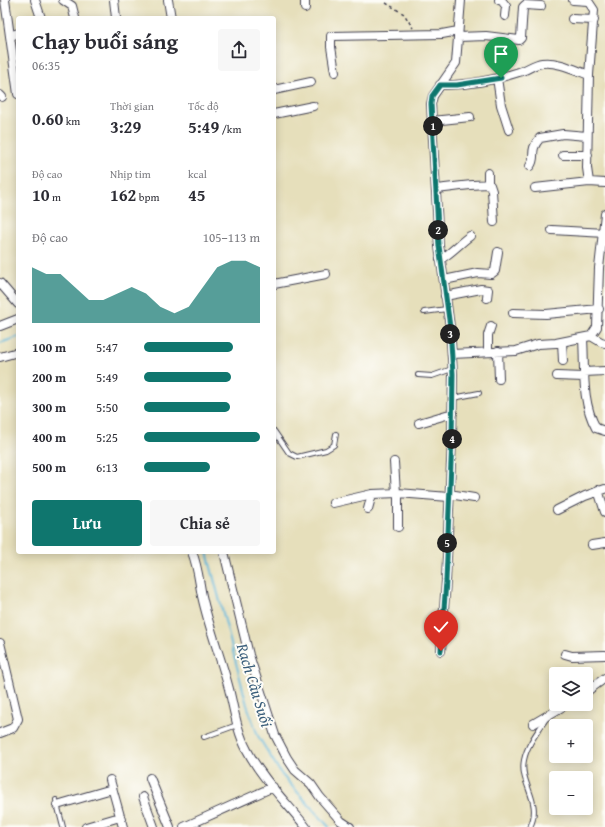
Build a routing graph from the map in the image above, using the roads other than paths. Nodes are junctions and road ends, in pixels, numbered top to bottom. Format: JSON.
{"nodes":[{"id":1,"x":5,"y":0,"type":"edge"},
{"id":2,"x":35,"y":0,"type":"edge"},
{"id":3,"x":64,"y":0,"type":"edge"},
{"id":4,"x":114,"y":0,"type":"edge"},
{"id":5,"x":168,"y":0,"type":"edge"},
{"id":6,"x":461,"y":0,"type":"edge"},
{"id":7,"x":499,"y":0,"type":"edge"},
{"id":8,"x":573,"y":0,"type":"edge"},
{"id":9,"x":541,"y":6,"type":"dead end"},
{"id":10,"x":40,"y":16,"type":"edge"},
{"id":11,"x":74,"y":16,"type":"edge"},
{"id":12,"x":116,"y":16,"type":"edge"},
{"id":13,"x":171,"y":16,"type":"edge"},
{"id":14,"x":505,"y":16,"type":"dead end"},
{"id":15,"x":572,"y":19,"type":"dead end"},
{"id":16,"x":594,"y":20,"type":"junction"},
{"id":17,"x":458,"y":34,"type":"junction"},
{"id":18,"x":14,"y":35,"type":"edge"},
{"id":19,"x":16,"y":64,"type":"edge"},
{"id":20,"x":335,"y":72,"type":"dead end"},
{"id":21,"x":589,"y":75,"type":"junction"},
{"id":22,"x":496,"y":78,"type":"junction"},
{"id":23,"x":311,"y":82,"type":"dead end"},
{"id":24,"x":440,"y":85,"type":"junction"},
{"id":25,"x":276,"y":90,"type":"edge"},
{"id":26,"x":313,"y":106,"type":"dead end"},
{"id":27,"x":276,"y":114,"type":"edge"},
{"id":28,"x":470,"y":117,"type":"dead end"},
{"id":29,"x":432,"y":121,"type":"junction"},
{"id":30,"x":509,"y":130,"type":"dead end"},
{"id":31,"x":587,"y":136,"type":"junction"},
{"id":32,"x":563,"y":155,"type":"dead end"},
{"id":33,"x":588,"y":155,"type":"junction"},
{"id":34,"x":530,"y":166,"type":"dead end"},
{"id":35,"x":488,"y":173,"type":"dead end"},
{"id":36,"x":589,"y":182,"type":"junction"},
{"id":37,"x":605,"y":182,"type":"edge"},
{"id":38,"x":488,"y":184,"type":"junction"},
{"id":39,"x":535,"y":188,"type":"dead end"},
{"id":40,"x":437,"y":190,"type":"junction"},
{"id":41,"x":605,"y":214,"type":"edge"},
{"id":42,"x":494,"y":222,"type":"dead end"},
{"id":43,"x":552,"y":230,"type":"dead end"},
{"id":44,"x":605,"y":233,"type":"edge"},
{"id":45,"x":470,"y":236,"type":"dead end"},
{"id":46,"x":498,"y":252,"type":"dead end"},
{"id":47,"x":440,"y":259,"type":"junction"},
{"id":48,"x":326,"y":274,"type":"dead end"},
{"id":49,"x":444,"y":280,"type":"junction"},
{"id":50,"x":0,"y":283,"type":"edge"},
{"id":51,"x":276,"y":284,"type":"edge"},
{"id":52,"x":445,"y":296,"type":"junction"},
{"id":53,"x":487,"y":298,"type":"dead end"},
{"id":54,"x":16,"y":302,"type":"edge"},
{"id":55,"x":599,"y":308,"type":"junction"},
{"id":56,"x":447,"y":309,"type":"junction"},
{"id":57,"x":424,"y":312,"type":"dead end"},
{"id":58,"x":513,"y":313,"type":"dead end"},
{"id":59,"x":16,"y":320,"type":"edge"},
{"id":60,"x":0,"y":326,"type":"edge"},
{"id":61,"x":491,"y":326,"type":"dead end"},
{"id":62,"x":592,"y":336,"type":"junction"},
{"id":63,"x":583,"y":339,"type":"junction"},
{"id":64,"x":562,"y":342,"type":"junction"},
{"id":65,"x":605,"y":343,"type":"edge"},
{"id":66,"x":498,"y":351,"type":"junction"},
{"id":67,"x":488,"y":352,"type":"junction"},
{"id":68,"x":16,"y":353,"type":"edge"},
{"id":69,"x":452,"y":354,"type":"junction"},
{"id":70,"x":0,"y":357,"type":"edge"},
{"id":71,"x":563,"y":362,"type":"dead end"},
{"id":72,"x":453,"y":369,"type":"junction"},
{"id":73,"x":605,"y":371,"type":"edge"},
{"id":74,"x":584,"y":374,"type":"junction"},
{"id":75,"x":418,"y":375,"type":"dead end"},
{"id":76,"x":557,"y":376,"type":"dead end"},
{"id":77,"x":499,"y":379,"type":"dead end"},
{"id":78,"x":479,"y":393,"type":"dead end"},
{"id":79,"x":453,"y":398,"type":"junction"},
{"id":80,"x":453,"y":413,"type":"junction"},
{"id":81,"x":419,"y":423,"type":"dead end"},
{"id":82,"x":605,"y":431,"type":"edge"},
{"id":83,"x":276,"y":434,"type":"edge"},
{"id":84,"x":336,"y":434,"type":"dead end"},
{"id":85,"x":394,"y":462,"type":"dead end"},
{"id":86,"x":602,"y":489,"type":"edge"},
{"id":87,"x":397,"y":493,"type":"junction"},
{"id":88,"x":372,"y":494,"type":"junction"},
{"id":89,"x":449,"y":496,"type":"junction"},
{"id":90,"x":474,"y":498,"type":"dead end"},
{"id":91,"x":333,"y":503,"type":"dead end"},
{"id":92,"x":368,"y":509,"type":"dead end"},
{"id":93,"x":557,"y":510,"type":"dead end"},
{"id":94,"x":605,"y":512,"type":"edge"},
{"id":95,"x":398,"y":527,"type":"dead end"},
{"id":96,"x":605,"y":543,"type":"edge"},
{"id":97,"x":592,"y":544,"type":"dead end"},
{"id":98,"x":193,"y":554,"type":"edge"},
{"id":99,"x":224,"y":554,"type":"edge"},
{"id":100,"x":0,"y":643,"type":"edge"},
{"id":101,"x":441,"y":651,"type":"dead end"},
{"id":102,"x":566,"y":654,"type":"dead end"},
{"id":103,"x":605,"y":655,"type":"edge"},
{"id":104,"x":605,"y":678,"type":"edge"},
{"id":105,"x":593,"y":688,"type":"edge"},
{"id":106,"x":555,"y":711,"type":"edge"},
{"id":107,"x":548,"y":715,"type":"junction"},
{"id":108,"x":237,"y":724,"type":"junction"},
{"id":109,"x":533,"y":724,"type":"dead end"},
{"id":110,"x":0,"y":733,"type":"edge"},
{"id":111,"x":204,"y":737,"type":"dead end"},
{"id":112,"x":150,"y":778,"type":"dead end"},
{"id":113,"x":110,"y":780,"type":"dead end"},
{"id":114,"x":273,"y":787,"type":"junction"},
{"id":115,"x":112,"y":789,"type":"junction"},
{"id":116,"x":143,"y":797,"type":"dead end"},
{"id":117,"x":57,"y":803,"type":"joint"},
{"id":118,"x":120,"y":818,"type":"junction"},
{"id":119,"x":63,"y":827,"type":"edge"},
{"id":120,"x":86,"y":827,"type":"edge"},
{"id":121,"x":123,"y":827,"type":"edge"},
{"id":122,"x":154,"y":827,"type":"edge"},
{"id":123,"x":170,"y":827,"type":"edge"},
{"id":124,"x":184,"y":827,"type":"edge"},
{"id":125,"x":306,"y":827,"type":"edge"},
{"id":126,"x":350,"y":827,"type":"edge"},
{"id":127,"x":530,"y":827,"type":"edge"}],
"edges":[{"from":1,"to":18,"type":"street"},
{"from":2,"to":10,"type":"street"},
{"from":3,"to":11,"type":"street"},
{"from":4,"to":12,"type":"street"},
{"from":5,"to":13,"type":"street"},
{"from":6,"to":17,"type":"street"},
{"from":7,"to":14,"type":"street"},
{"from":8,"to":16,"type":"street"},
{"from":9,"to":17,"type":"street"},
{"from":15,"to":16,"type":"street"},
{"from":16,"to":21,"type":"street"},
{"from":17,"to":20,"type":"street"},
{"from":17,"to":24,"type":"street"},
{"from":18,"to":19,"type":"street"},
{"from":21,"to":22,"type":"street"},
{"from":21,"to":31,"type":"street"},
{"from":22,"to":24,"type":"street"},
{"from":22,"to":30,"type":"street"},
{"from":23,"to":25,"type":"street"},
{"from":24,"to":29,"type":"street"},
{"from":26,"to":27,"type":"street"},
{"from":28,"to":29,"type":"street"},
{"from":29,"to":40,"type":"street"},
{"from":31,"to":33,"type":"street"},
{"from":31,"to":34,"type":"street"},
{"from":32,"to":33,"type":"street"},
{"from":33,"to":36,"type":"street"},
{"from":35,"to":38,"type":"street"},
{"from":36,"to":37,"type":"street"},
{"from":36,"to":39,"type":"street"},
{"from":38,"to":40,"type":"street"},
{"from":38,"to":42,"type":"street"},
{"from":40,"to":47,"type":"street"},
{"from":41,"to":44,"type":"street"},
{"from":43,"to":44,"type":"street"},
{"from":44,"to":55,"type":"street"},
{"from":45,"to":47,"type":"street"},
{"from":46,"to":49,"type":"street"},
{"from":47,"to":49,"type":"street"},
{"from":48,"to":51,"type":"street"},
{"from":49,"to":52,"type":"street"},
{"from":50,"to":54,"type":"street"},
{"from":52,"to":53,"type":"street"},
{"from":52,"to":56,"type":"street"},
{"from":55,"to":58,"type":"street"},
{"from":55,"to":62,"type":"street"},
{"from":56,"to":57,"type":"lane"},
{"from":56,"to":69,"type":"street"},
{"from":59,"to":60,"type":"street"},
{"from":61,"to":67,"type":"street"},
{"from":62,"to":63,"type":"street"},
{"from":62,"to":65,"type":"street"},
{"from":63,"to":64,"type":"street"},
{"from":63,"to":74,"type":"street"},
{"from":64,"to":66,"type":"street"},
{"from":64,"to":71,"type":"street"},
{"from":66,"to":67,"type":"street"},
{"from":66,"to":77,"type":"street"},
{"from":67,"to":69,"type":"street"},
{"from":68,"to":70,"type":"street"},
{"from":69,"to":72,"type":"street"},
{"from":72,"to":75,"type":"lane"},
{"from":72,"to":79,"type":"street"},
{"from":73,"to":74,"type":"street"},
{"from":74,"to":76,"type":"street"},
{"from":74,"to":82,"type":"street"},
{"from":78,"to":79,"type":"lane"},
{"from":79,"to":80,"type":"street"},
{"from":80,"to":81,"type":"street"},
{"from":80,"to":89,"type":"street"},
{"from":83,"to":84,"type":"lane"},
{"from":85,"to":87,"type":"street"},
{"from":86,"to":93,"type":"street"},
{"from":86,"to":94,"type":"street"},
{"from":87,"to":88,"type":"street"},
{"from":87,"to":89,"type":"street"},
{"from":87,"to":95,"type":"street"},
{"from":88,"to":91,"type":"street"},
{"from":88,"to":92,"type":"street"},
{"from":89,"to":90,"type":"street"},
{"from":89,"to":101,"type":"street"},
{"from":96,"to":97,"type":"street"},
{"from":98,"to":108,"type":"street"},
{"from":99,"to":126,"type":"street"},
{"from":100,"to":110,"type":"street"},
{"from":102,"to":103,"type":"street"},
{"from":104,"to":105,"type":"street"},
{"from":106,"to":107,"type":"street"},
{"from":107,"to":109,"type":"street"},
{"from":107,"to":127,"type":"lane"},
{"from":108,"to":111,"type":"lane"},
{"from":108,"to":114,"type":"street"},
{"from":112,"to":123,"type":"street"},
{"from":113,"to":115,"type":"street"},
{"from":114,"to":124,"type":"street"},
{"from":114,"to":125,"type":"street"},
{"from":115,"to":117,"type":"street"},
{"from":115,"to":118,"type":"street"},
{"from":116,"to":122,"type":"street"},
{"from":117,"to":119,"type":"lane"},
{"from":118,"to":120,"type":"street"},
{"from":118,"to":121,"type":"street"}]}
